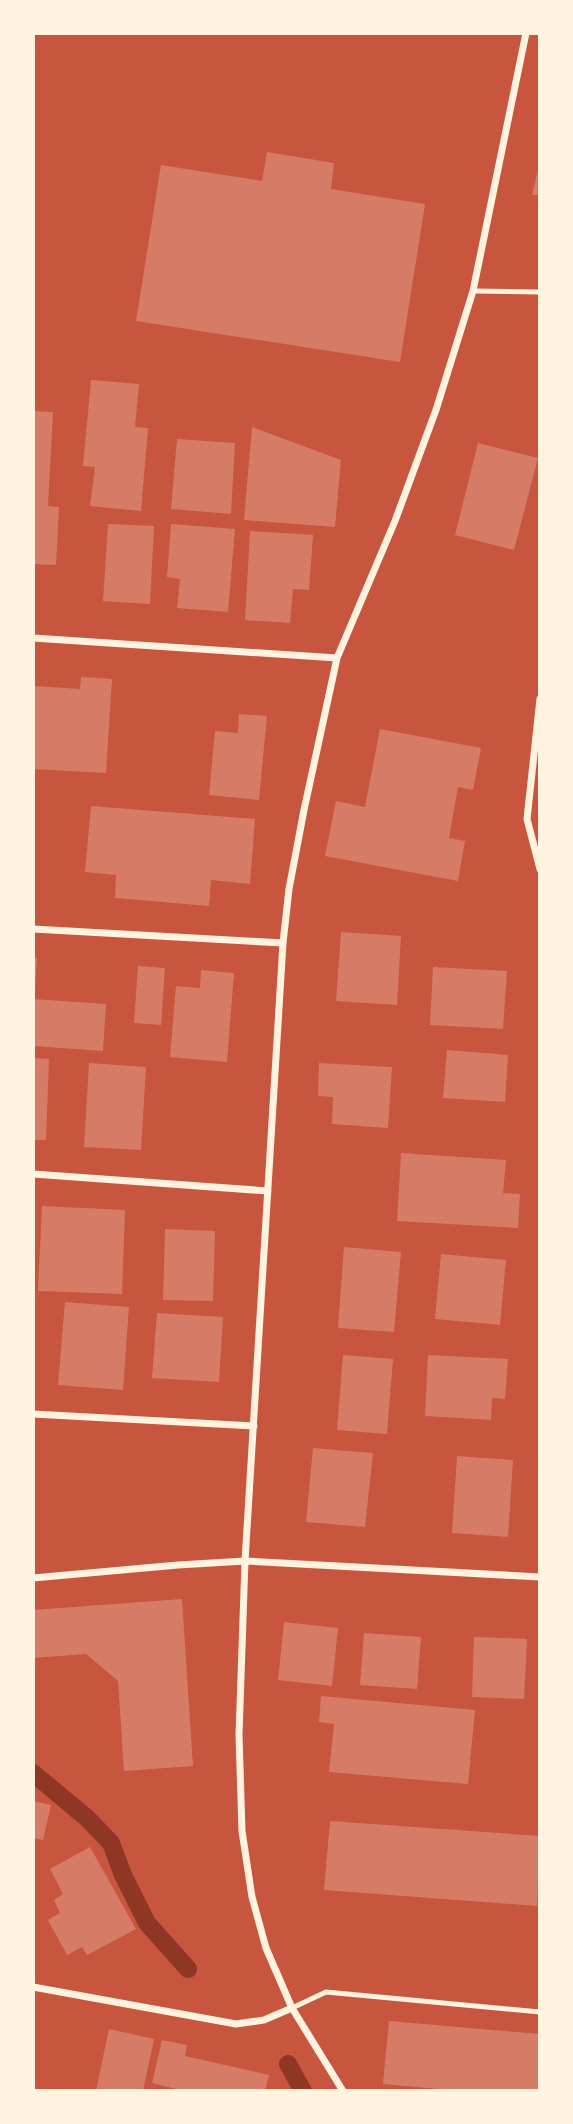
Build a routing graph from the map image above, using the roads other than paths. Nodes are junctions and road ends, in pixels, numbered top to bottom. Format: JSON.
{"nodes":[{"id":1,"x":526,"y":33,"type":"edge"},
{"id":2,"x":472,"y":291,"type":"junction"},
{"id":3,"x":540,"y":292,"type":"edge"},
{"id":4,"x":33,"y":638,"type":"edge"},
{"id":5,"x":337,"y":658,"type":"junction"},
{"id":6,"x":540,"y":699,"type":"edge"},
{"id":7,"x":540,"y":869,"type":"edge"},
{"id":8,"x":33,"y":929,"type":"edge"},
{"id":9,"x":283,"y":943,"type":"junction"},
{"id":10,"x":33,"y":1174,"type":"edge"},
{"id":11,"x":268,"y":1191,"type":"junction"},
{"id":12,"x":33,"y":1414,"type":"edge"},
{"id":13,"x":254,"y":1426,"type":"junction"},
{"id":14,"x":245,"y":1561,"type":"junction"},
{"id":15,"x":540,"y":1577,"type":"edge"},
{"id":16,"x":33,"y":1578,"type":"edge"},
{"id":17,"x":33,"y":1987,"type":"edge"},
{"id":18,"x":292,"y":2008,"type":"junction"},
{"id":19,"x":540,"y":2012,"type":"edge"},
{"id":20,"x":343,"y":2091,"type":"edge"}],
"edges":[{"from":1,"to":2,"type":"street"},
{"from":2,"to":3,"type":"lane"},
{"from":2,"to":5,"type":"street"},
{"from":4,"to":5,"type":"street"},
{"from":5,"to":9,"type":"street"},
{"from":6,"to":7,"type":"street"},
{"from":8,"to":9,"type":"street"},
{"from":9,"to":11,"type":"street"},
{"from":10,"to":11,"type":"street"},
{"from":11,"to":13,"type":"street"},
{"from":12,"to":13,"type":"street"},
{"from":13,"to":14,"type":"street"},
{"from":14,"to":15,"type":"street"},
{"from":14,"to":16,"type":"street"},
{"from":14,"to":18,"type":"street"},
{"from":17,"to":18,"type":"street"},
{"from":18,"to":19,"type":"lane"},
{"from":18,"to":20,"type":"street"}]}
